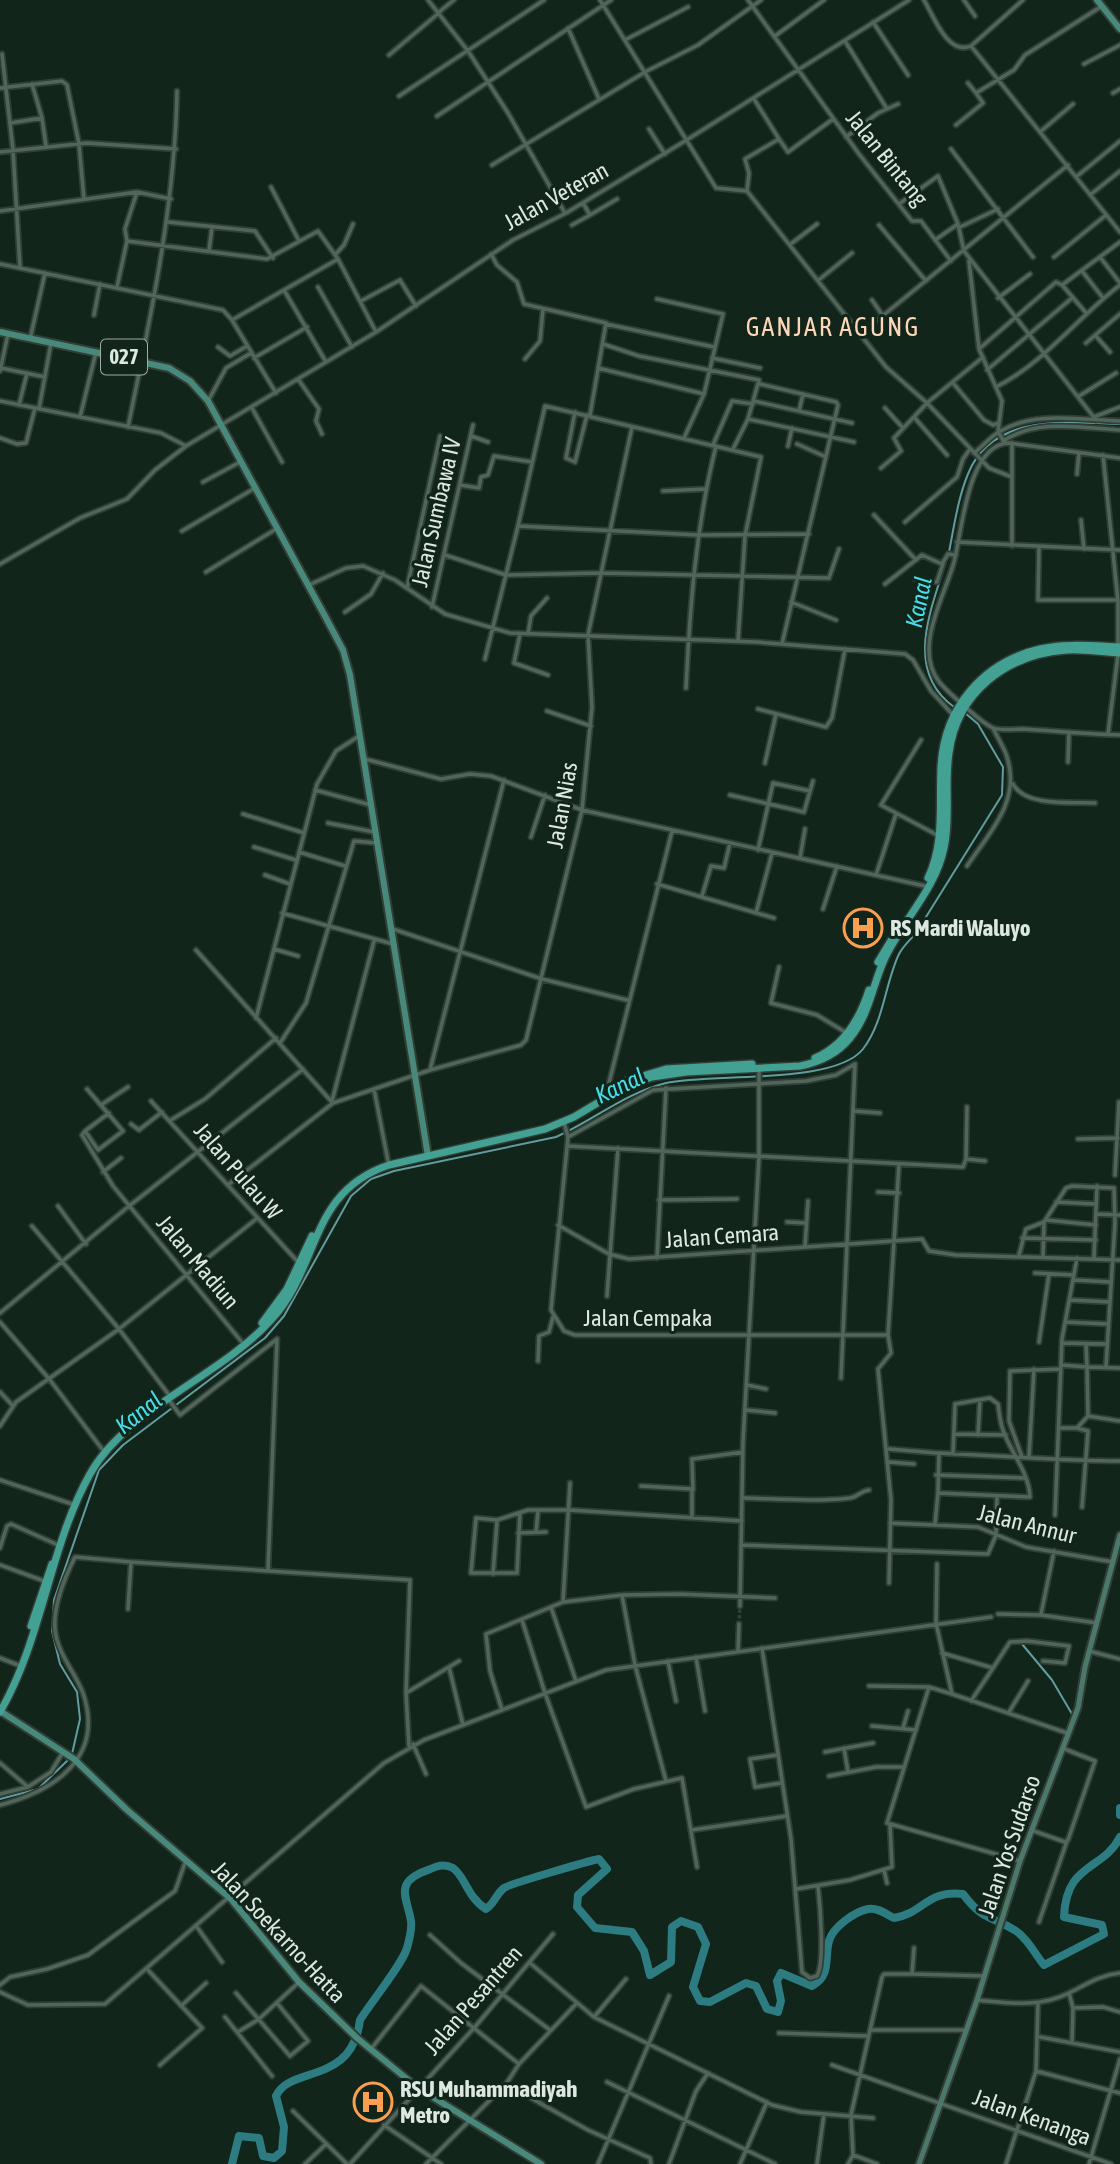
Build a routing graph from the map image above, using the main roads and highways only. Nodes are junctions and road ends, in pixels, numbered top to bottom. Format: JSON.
{"nodes":[{"id":1,"x":1100,"y":3,"type":"edge"},
{"id":2,"x":1120,"y":29,"type":"edge"},
{"id":3,"x":0,"y":332,"type":"edge"},
{"id":4,"x":1119,"y":650,"type":"edge"},
{"id":5,"x":959,"y":710,"type":"junction"},
{"id":6,"x":941,"y":852,"type":"junction"},
{"id":7,"x":739,"y":1067,"type":"junction"},
{"id":8,"x":428,"y":1154,"type":"junction"},
{"id":9,"x":313,"y":1241,"type":"junction"},
{"id":10,"x":303,"y":1262,"type":"junction"},
{"id":11,"x":169,"y":1397,"type":"junction"},
{"id":12,"x":0,"y":1704,"type":"edge"},
{"id":13,"x":0,"y":1712,"type":"edge"},
{"id":14,"x":541,"y":2164,"type":"edge"}],
"edges":[{"from":1,"to":2,"type":"main road"},
{"from":3,"to":8,"type":"main road","number":"027"},
{"from":4,"to":5,"type":"highway"},
{"from":5,"to":6,"type":"highway"},
{"from":5,"to":6,"type":"highway"},
{"from":6,"to":7,"type":"highway"},
{"from":6,"to":7,"type":"highway"},
{"from":7,"to":8,"type":"highway"},
{"from":7,"to":8,"type":"highway"},
{"from":8,"to":9,"type":"highway"},
{"from":8,"to":9,"type":"highway"},
{"from":9,"to":10,"type":"highway"},
{"from":10,"to":11,"type":"highway"},
{"from":10,"to":11,"type":"highway"},
{"from":11,"to":12,"type":"highway"},
{"from":11,"to":13,"type":"highway"},
{"from":13,"to":14,"type":"main road","name":"Jalan Soekarno-Hatta"}]}
